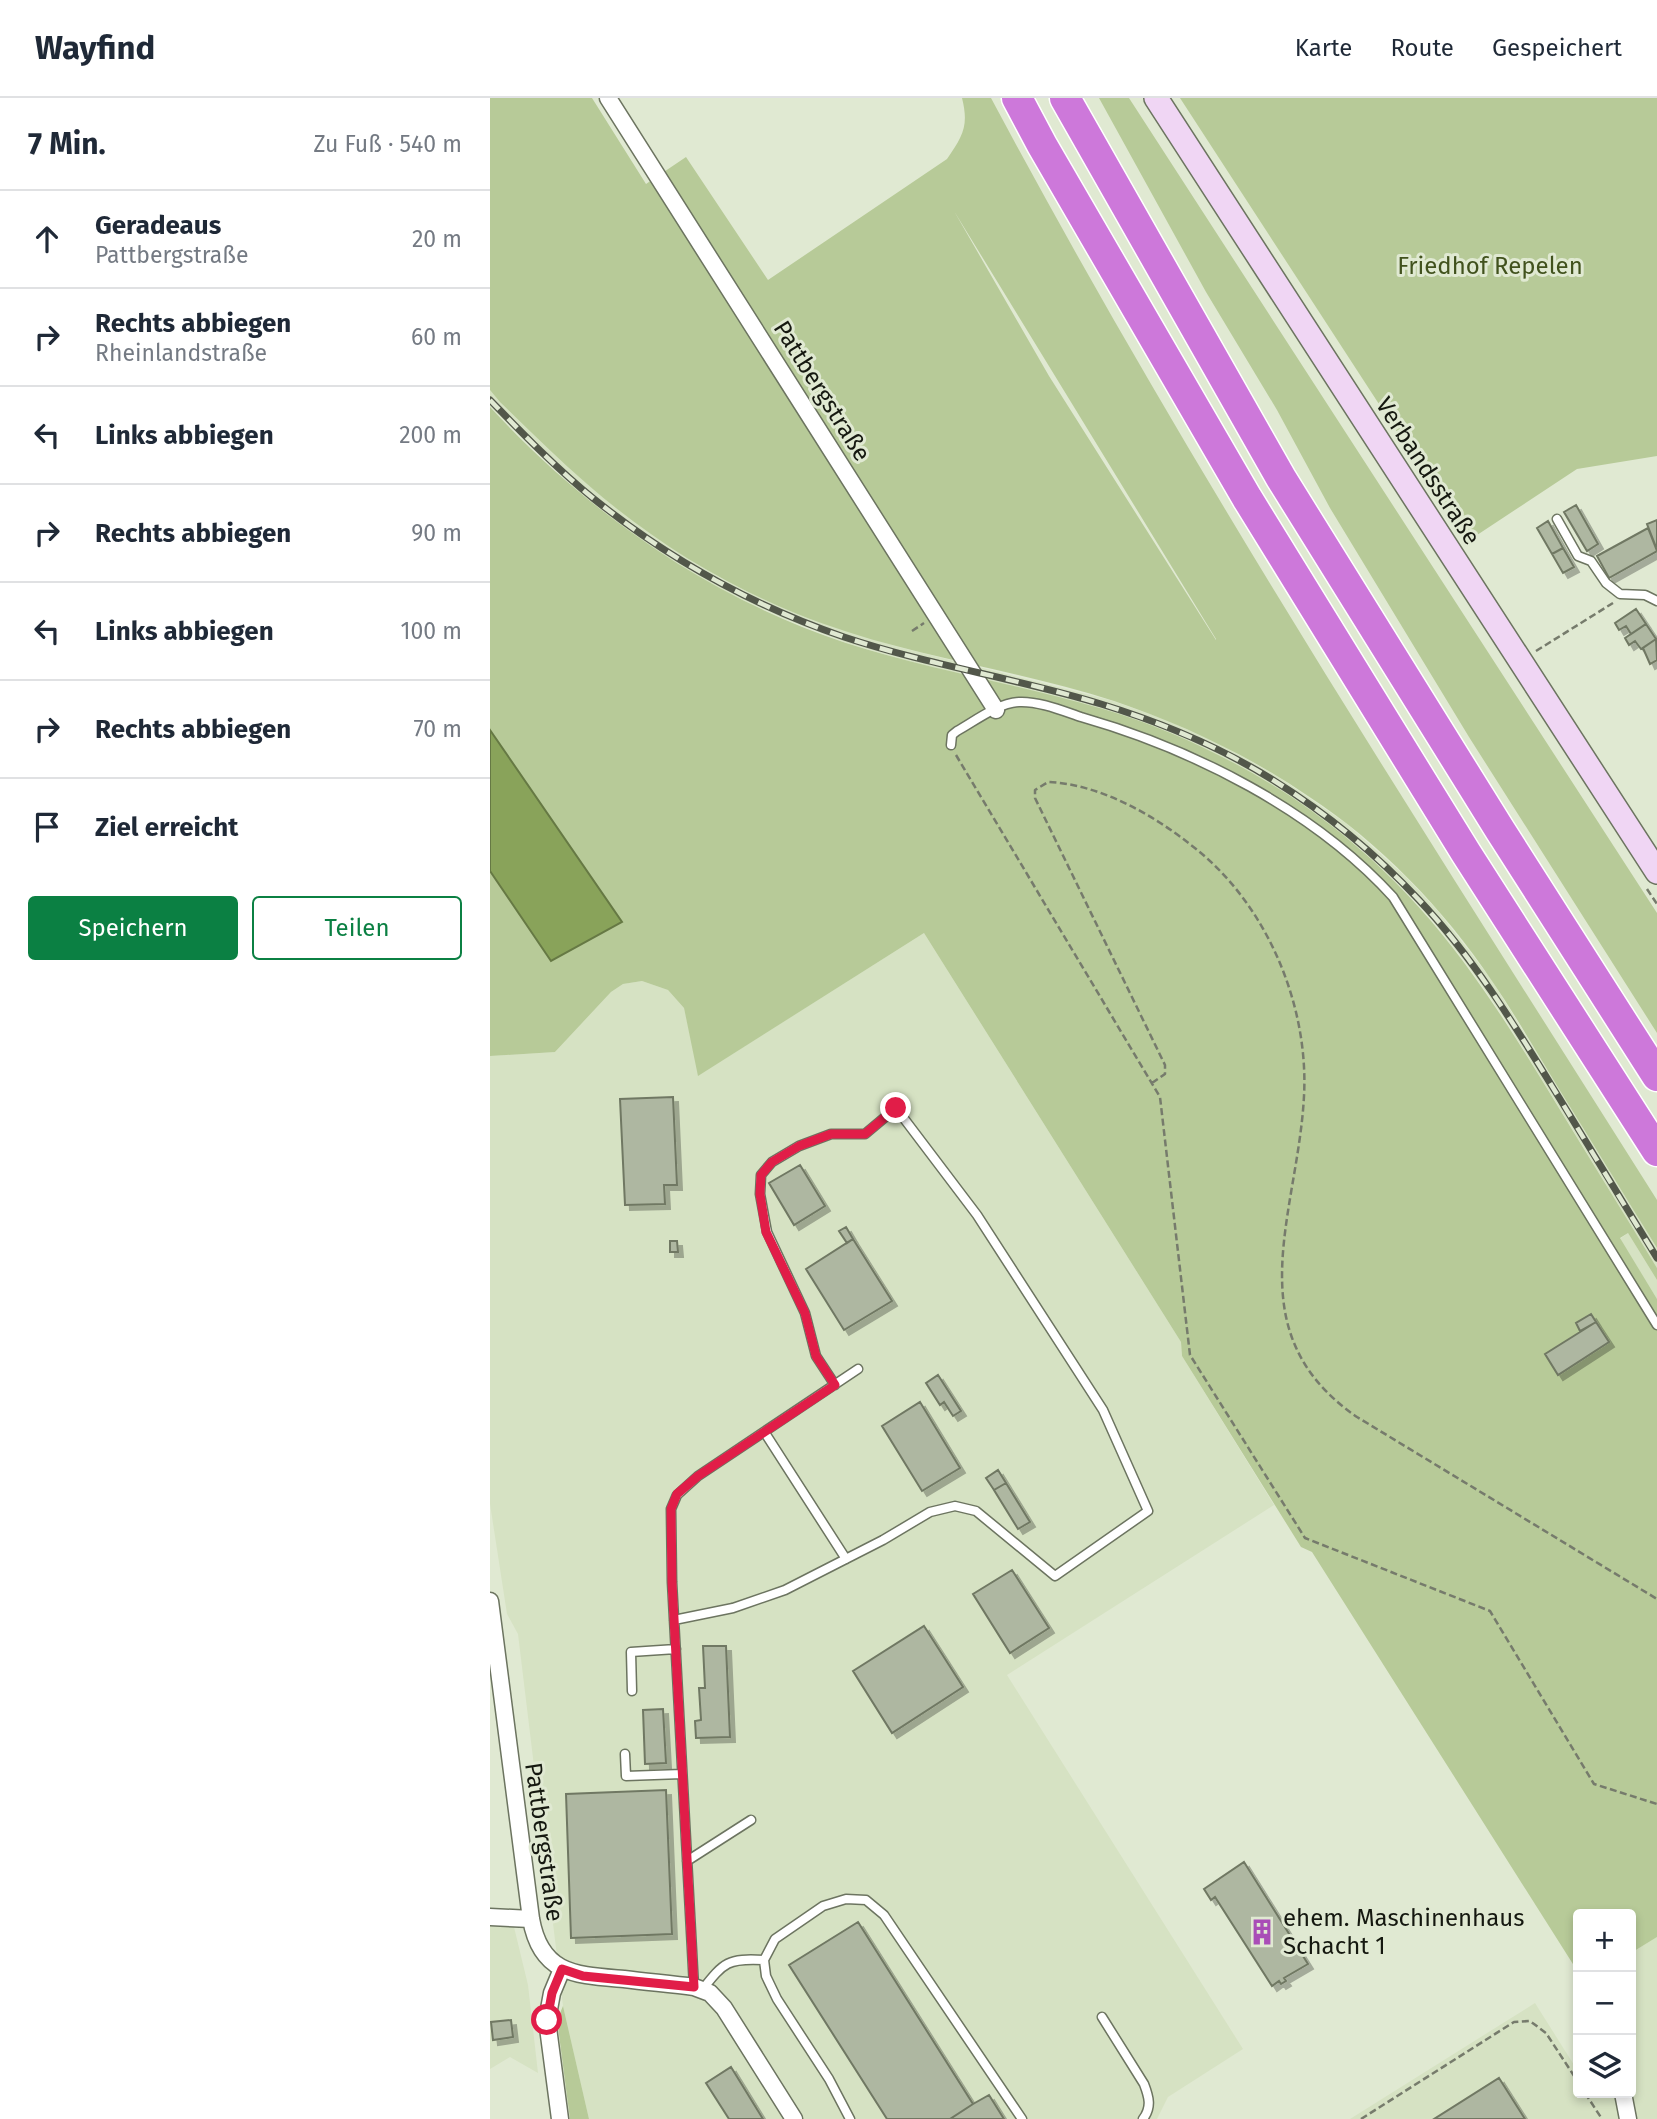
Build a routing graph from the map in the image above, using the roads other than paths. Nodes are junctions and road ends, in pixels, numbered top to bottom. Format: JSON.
{"nodes":[{"id":1,"x":608,"y":98,"type":"edge"},
{"id":2,"x":1017,"y":98,"type":"edge"},
{"id":3,"x":1065,"y":98,"type":"edge"},
{"id":4,"x":1156,"y":98,"type":"edge"},
{"id":5,"x":1557,"y":519,"type":"dead end"},
{"id":6,"x":1657,"y":601,"type":"edge"},
{"id":7,"x":996,"y":710,"type":"junction"},
{"id":8,"x":951,"y":745,"type":"road end"},
{"id":9,"x":1657,"y":872,"type":"edge"},
{"id":10,"x":1657,"y":1076,"type":"edge"},
{"id":11,"x":1657,"y":1151,"type":"edge"},
{"id":12,"x":1657,"y":1325,"type":"edge"},
{"id":13,"x":858,"y":1369,"type":"dead end"},
{"id":14,"x":835,"y":1385,"type":"junction"},
{"id":15,"x":765,"y":1433,"type":"junction"},
{"id":16,"x":846,"y":1559,"type":"junction"},
{"id":17,"x":490,"y":1601,"type":"edge"},
{"id":18,"x":674,"y":1620,"type":"junction"},
{"id":19,"x":676,"y":1649,"type":"junction"},
{"id":20,"x":632,"y":1690,"type":"dead end"},
{"id":21,"x":625,"y":1754,"type":"dead end"},
{"id":22,"x":682,"y":1774,"type":"junction"},
{"id":23,"x":751,"y":1820,"type":"dead end"},
{"id":24,"x":687,"y":1861,"type":"junction"},
{"id":25,"x":490,"y":1917,"type":"edge"},
{"id":26,"x":531,"y":1919,"type":"junction"},
{"id":27,"x":764,"y":1960,"type":"junction"},
{"id":28,"x":562,"y":1969,"type":"junction"},
{"id":29,"x":698,"y":1988,"type":"junction"},
{"id":30,"x":1102,"y":2017,"type":"dead end"},
{"id":31,"x":1624,"y":2098,"type":"edge"},
{"id":32,"x":560,"y":2119,"type":"edge"},
{"id":33,"x":794,"y":2119,"type":"edge"},
{"id":34,"x":850,"y":2119,"type":"edge"},
{"id":35,"x":1022,"y":2119,"type":"edge"},
{"id":36,"x":1143,"y":2119,"type":"edge"},
{"id":37,"x":1628,"y":2119,"type":"edge"}],
"edges":[{"from":1,"to":7,"type":"street","name":"Pattbergstraße"},
{"from":2,"to":11,"type":"highway"},
{"from":3,"to":10,"type":"highway"},
{"from":4,"to":9,"type":"main road","name":"Verbandsstraße"},
{"from":5,"to":6,"type":"lane"},
{"from":7,"to":8,"type":"lane"},
{"from":7,"to":12,"type":"lane"},
{"from":13,"to":14,"type":"lane"},
{"from":14,"to":15,"type":"lane"},
{"from":14,"to":16,"type":"lane"},
{"from":15,"to":16,"type":"lane"},
{"from":15,"to":18,"type":"lane"},
{"from":16,"to":18,"type":"lane"},
{"from":17,"to":26,"type":"street","name":"Pattbergstraße"},
{"from":18,"to":19,"type":"lane"},
{"from":19,"to":20,"type":"lane"},
{"from":19,"to":22,"type":"lane"},
{"from":21,"to":22,"type":"lane"},
{"from":22,"to":24,"type":"lane"},
{"from":23,"to":24,"type":"lane"},
{"from":24,"to":29,"type":"lane"},
{"from":25,"to":26,"type":"street"},
{"from":26,"to":28,"type":"street","name":"Pattbergstraße"},
{"from":27,"to":29,"type":"lane"},
{"from":27,"to":34,"type":"lane"},
{"from":27,"to":35,"type":"lane"},
{"from":28,"to":29,"type":"street"},
{"from":28,"to":32,"type":"street"},
{"from":29,"to":33,"type":"street"},
{"from":30,"to":36,"type":"lane"},
{"from":31,"to":37,"type":"street"}]}
